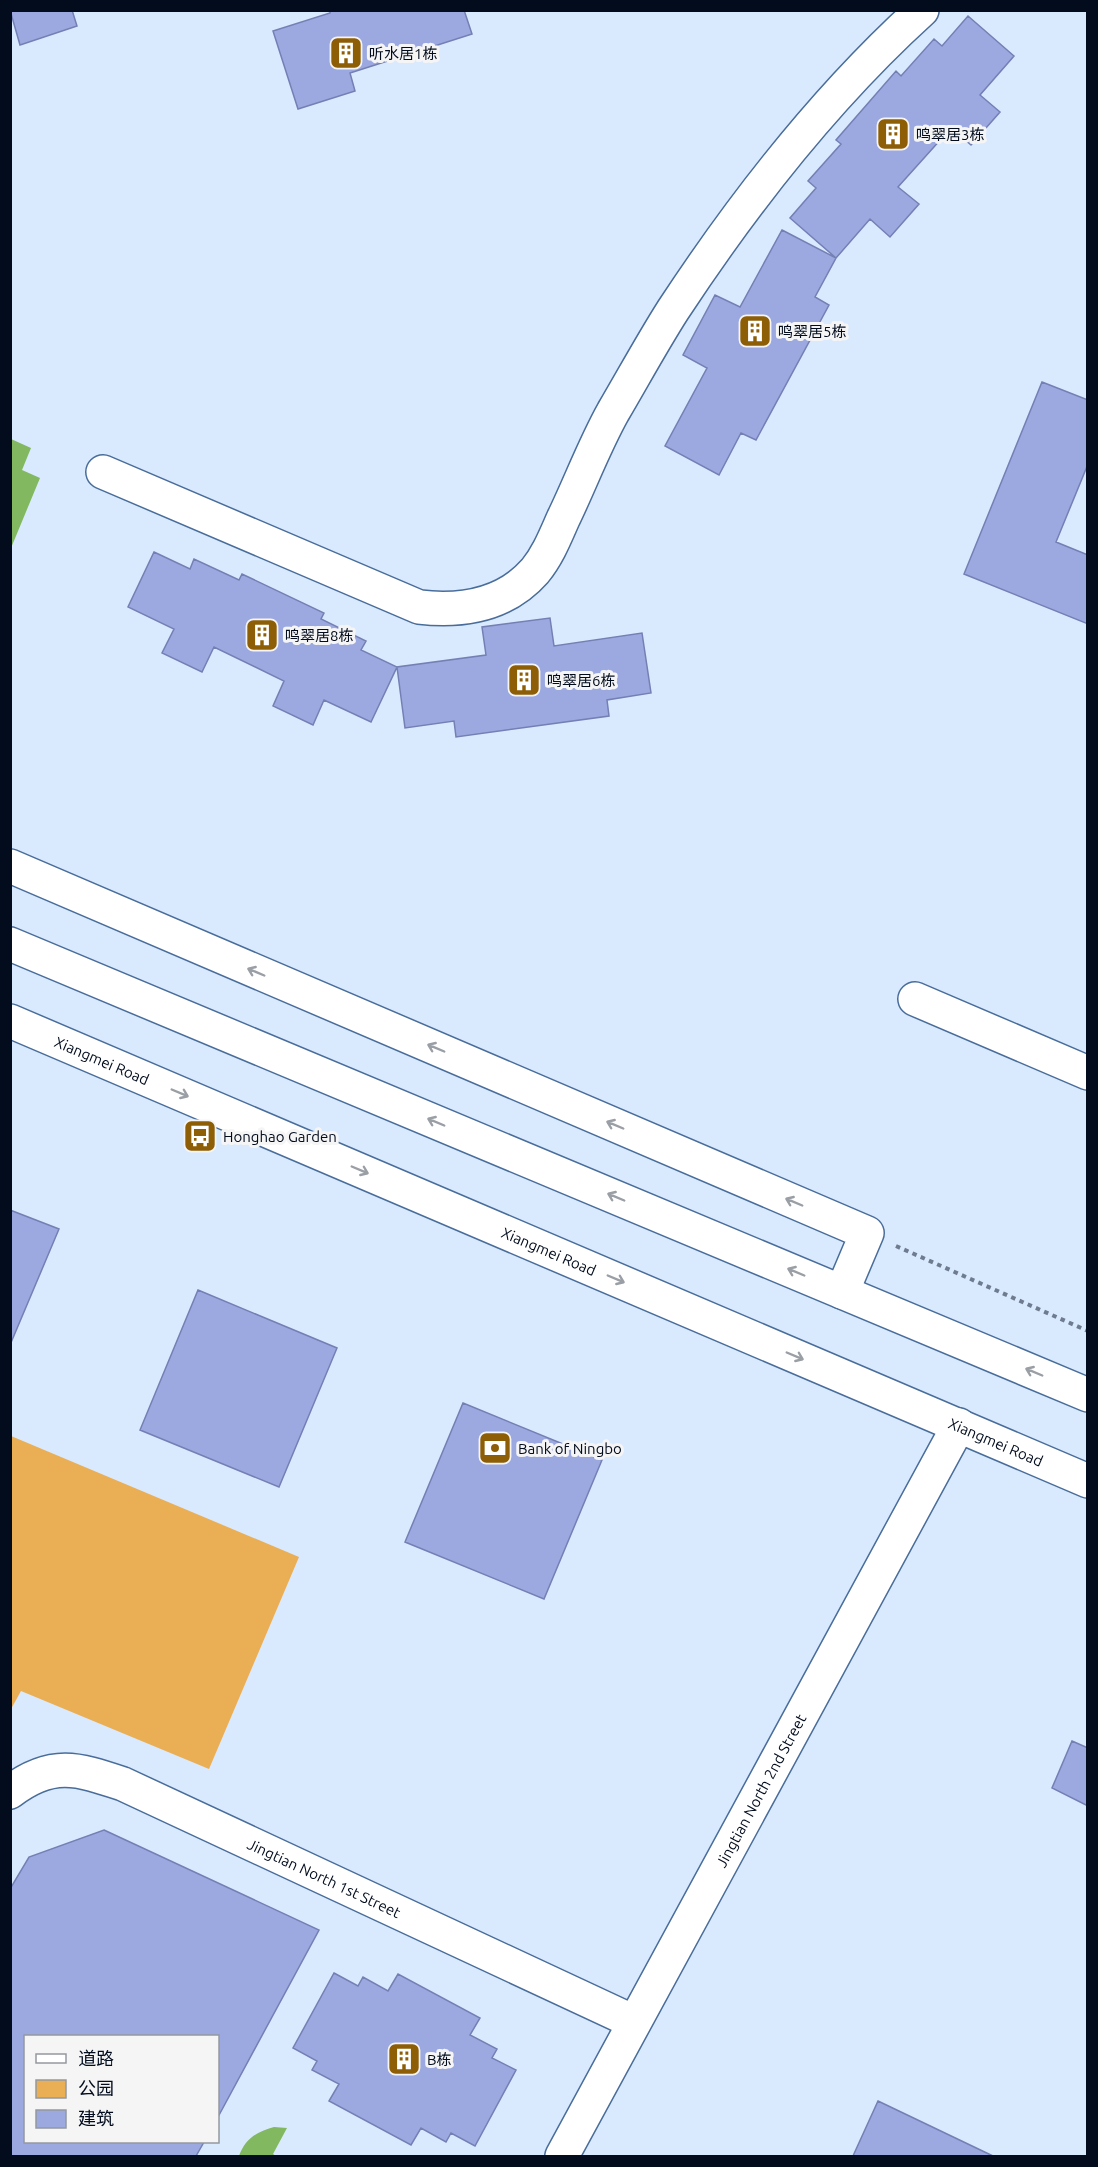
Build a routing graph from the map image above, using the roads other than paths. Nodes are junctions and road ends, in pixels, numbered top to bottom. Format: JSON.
{"nodes":[{"id":1,"x":922,"y":10,"type":"edge"},
{"id":2,"x":103,"y":472,"type":"dead end"},
{"id":3,"x":10,"y":866,"type":"edge"},
{"id":4,"x":10,"y":944,"type":"edge"},
{"id":5,"x":915,"y":999,"type":"dead end"},
{"id":6,"x":10,"y":1020,"type":"edge"},
{"id":7,"x":1088,"y":1073,"type":"edge"},
{"id":8,"x":843,"y":1292,"type":"junction"},
{"id":9,"x":1088,"y":1395,"type":"edge"},
{"id":10,"x":959,"y":1425,"type":"junction"},
{"id":11,"x":1088,"y":1481,"type":"edge"},
{"id":12,"x":10,"y":1792,"type":"edge"},
{"id":13,"x":634,"y":2022,"type":"junction"},
{"id":14,"x":565,"y":2156,"type":"edge"}],
"edges":[{"from":1,"to":2,"type":"main road"},
{"from":8,"to":3,"type":"main road","one_way":true},
{"from":8,"to":4,"type":"main road","one_way":true},
{"from":5,"to":7,"type":"main road"},
{"from":6,"to":10,"type":"main road","name":"Xiangmei Road","one_way":true},
{"from":9,"to":8,"type":"main road","one_way":true},
{"from":10,"to":11,"type":"main road","name":"Xiangmei Road"},
{"from":10,"to":13,"type":"main road","name":"Jingtian North 2nd Street"},
{"from":12,"to":13,"type":"main road","name":"Jingtian North 1st Street"},
{"from":13,"to":14,"type":"main road","name":"Jingtian North 2nd Street"}]}
